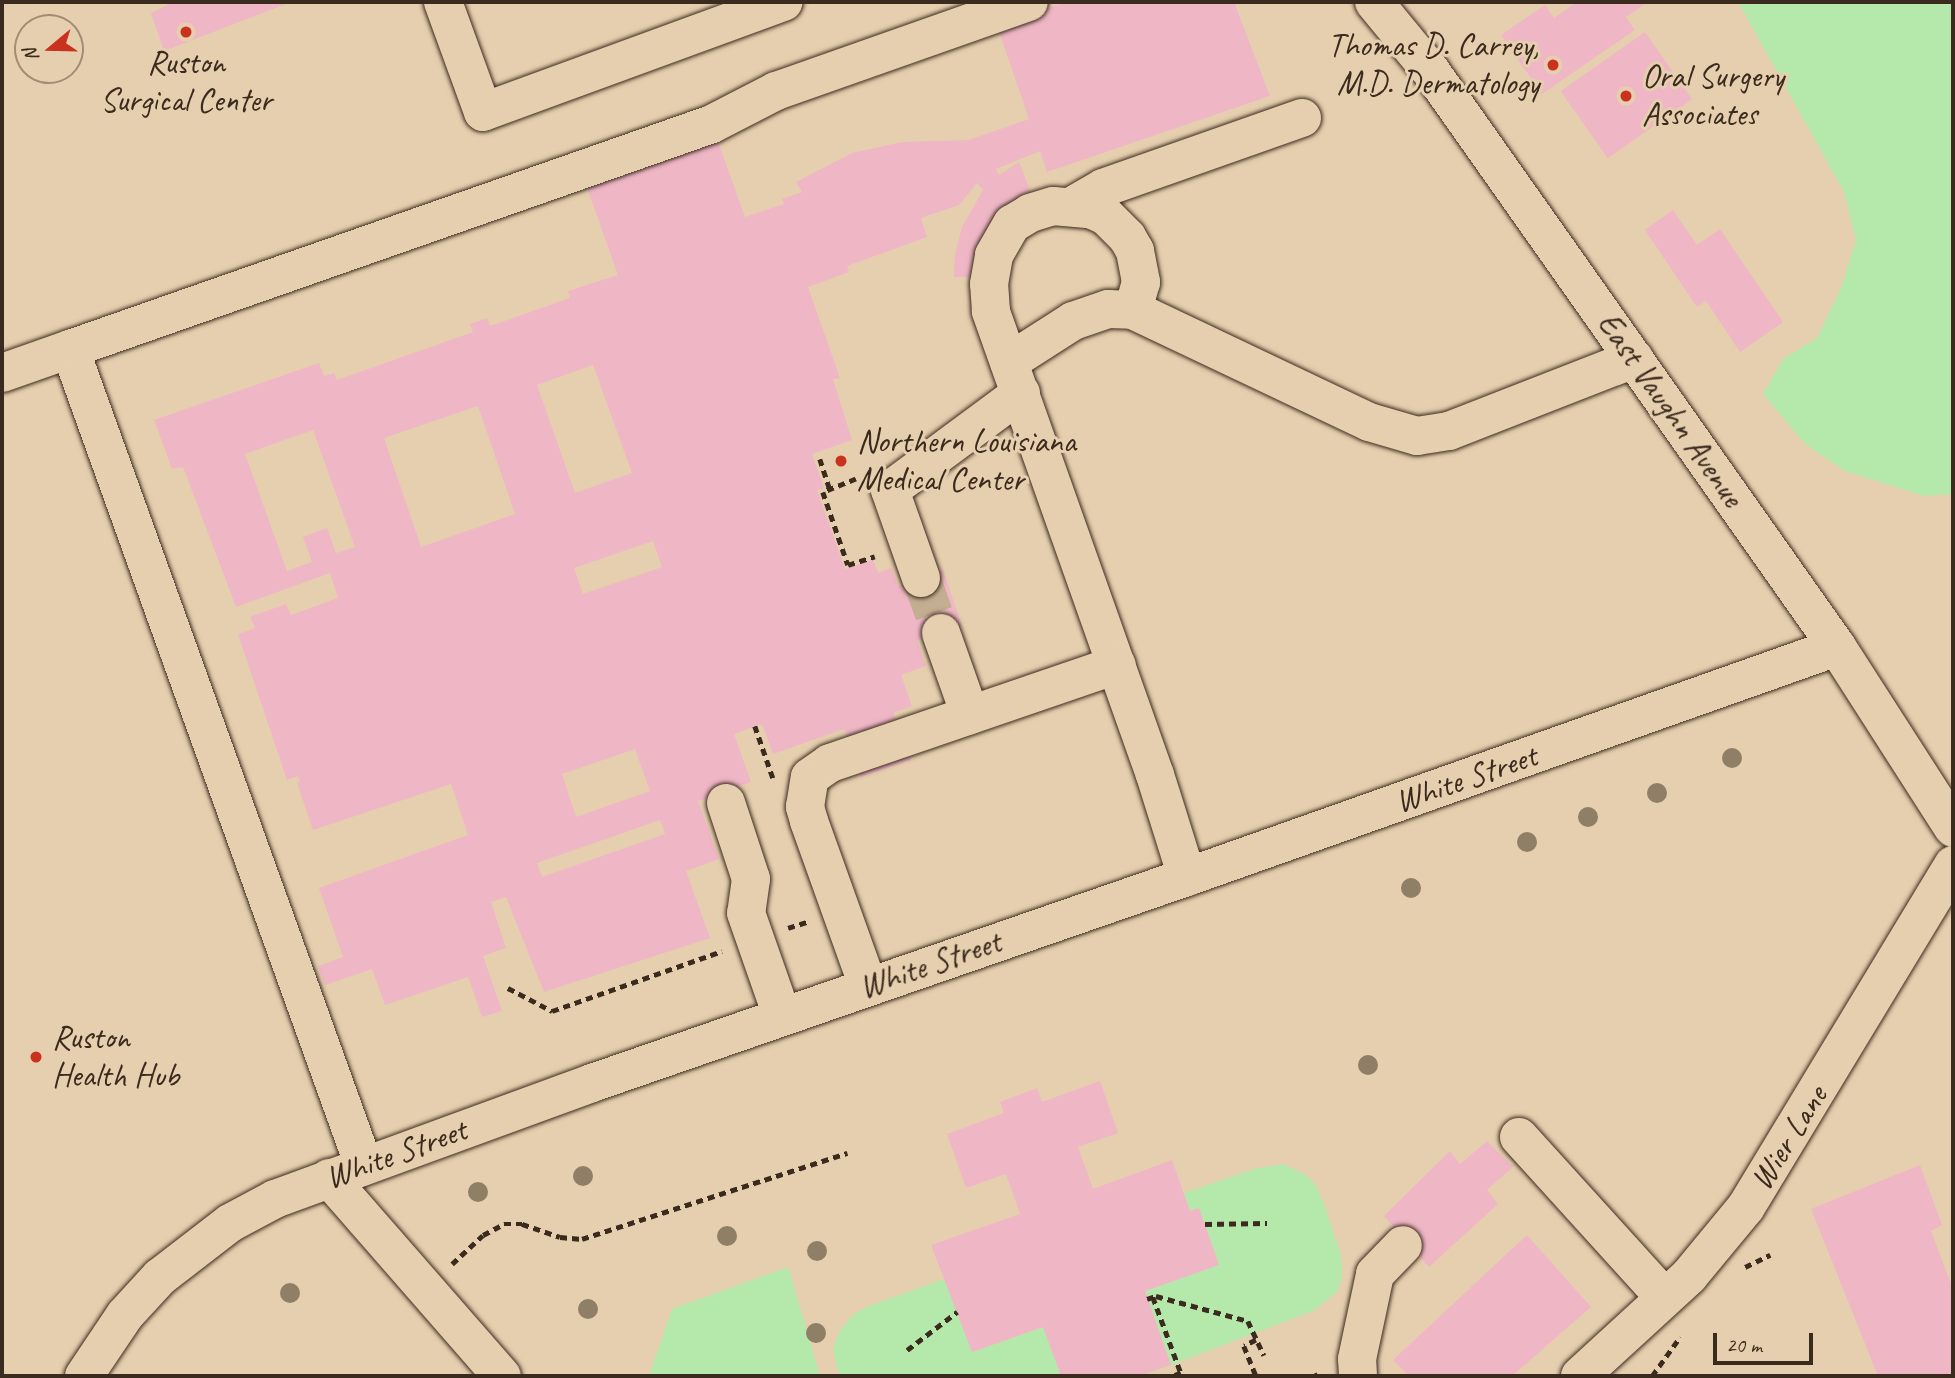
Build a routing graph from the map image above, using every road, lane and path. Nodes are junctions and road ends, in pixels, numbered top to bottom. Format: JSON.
{"nodes":[{"id":1,"x":443,"y":2,"type":"edge"},
{"id":2,"x":784,"y":2,"type":"edge"},
{"id":3,"x":1029,"y":2,"type":"edge"},
{"id":4,"x":1374,"y":2,"type":"edge"},
{"id":5,"x":1302,"y":118,"type":"dead end"},
{"id":6,"x":1072,"y":206,"type":"junction"},
{"id":7,"x":1132,"y":310,"type":"junction"},
{"id":8,"x":70,"y":349,"type":"junction"},
{"id":9,"x":1634,"y":359,"type":"junction"},
{"id":10,"x":2,"y":373,"type":"edge"},
{"id":11,"x":1015,"y":378,"type":"junction"},
{"id":12,"x":820,"y":459,"type":"dead end"},
{"id":13,"x":830,"y":489,"type":"dead end"},
{"id":14,"x":921,"y":578,"type":"tunnel mouth"},
{"id":15,"x":941,"y":633,"type":"tunnel mouth"},
{"id":16,"x":1837,"y":647,"type":"junction"},
{"id":17,"x":1117,"y":665,"type":"junction"},
{"id":18,"x":970,"y":715,"type":"junction"},
{"id":19,"x":726,"y":803,"type":"dead end"},
{"id":20,"x":1952,"y":821,"type":"edge"},
{"id":21,"x":1953,"y":865,"type":"edge"},
{"id":22,"x":1187,"y":877,"type":"junction"},
{"id":23,"x":726,"y":950,"type":"dead end"},
{"id":24,"x":868,"y":986,"type":"junction"},
{"id":25,"x":508,"y":988,"type":"dead end"},
{"id":26,"x":782,"y":1016,"type":"junction"},
{"id":27,"x":1520,"y":1137,"type":"dead end"},
{"id":28,"x":847,"y":1153,"type":"dead end"},
{"id":29,"x":346,"y":1172,"type":"junction"},
{"id":30,"x":1267,"y":1223,"type":"dead end"},
{"id":31,"x":1205,"y":1224,"type":"dead end"},
{"id":32,"x":1403,"y":1245,"type":"dead end"},
{"id":33,"x":449,"y":1267,"type":"dead end"},
{"id":34,"x":1665,"y":1298,"type":"junction"},
{"id":35,"x":957,"y":1312,"type":"dead end"},
{"id":36,"x":1256,"y":1340,"type":"junction"},
{"id":37,"x":907,"y":1350,"type":"dead end"},
{"id":38,"x":1264,"y":1356,"type":"dead end"},
{"id":39,"x":84,"y":1376,"type":"edge"},
{"id":40,"x":502,"y":1376,"type":"edge"},
{"id":41,"x":1174,"y":1376,"type":"edge"},
{"id":42,"x":1256,"y":1376,"type":"edge"},
{"id":43,"x":1357,"y":1376,"type":"edge"},
{"id":44,"x":1580,"y":1376,"type":"edge"}],
"edges":[{"from":1,"to":2,"type":"street"},
{"from":3,"to":8,"type":"street"},
{"from":4,"to":9,"type":"street","name":"East Vaughn Avenue"},
{"from":5,"to":6,"type":"street"},
{"from":6,"to":7,"type":"street"},
{"from":6,"to":11,"type":"street"},
{"from":7,"to":9,"type":"street"},
{"from":7,"to":11,"type":"street"},
{"from":8,"to":10,"type":"street"},
{"from":8,"to":29,"type":"street"},
{"from":9,"to":16,"type":"street","name":"East Vaughn Avenue"},
{"from":11,"to":14,"type":"street"},
{"from":11,"to":17,"type":"street"},
{"from":12,"to":13,"type":"path"},
{"from":15,"to":18,"type":"street"},
{"from":16,"to":20,"type":"street","name":"East Vaughn Avenue"},
{"from":16,"to":22,"type":"street","name":"White Street"},
{"from":17,"to":18,"type":"street"},
{"from":17,"to":22,"type":"street"},
{"from":18,"to":24,"type":"street"},
{"from":19,"to":26,"type":"street"},
{"from":21,"to":34,"type":"street","name":"Wier Lane"},
{"from":22,"to":24,"type":"street","name":"White Street"},
{"from":23,"to":25,"type":"path"},
{"from":24,"to":26,"type":"street","name":"White Street"},
{"from":26,"to":29,"type":"street","name":"White Street"},
{"from":27,"to":34,"type":"street"},
{"from":28,"to":33,"type":"path"},
{"from":29,"to":39,"type":"street","name":"White Street"},
{"from":29,"to":40,"type":"street"},
{"from":30,"to":31,"type":"path"},
{"from":32,"to":43,"type":"street"},
{"from":34,"to":44,"type":"street","name":"Wier Lane"},
{"from":35,"to":37,"type":"path"},
{"from":36,"to":38,"type":"path"},
{"from":36,"to":41,"type":"path"},
{"from":36,"to":42,"type":"path"}]}
